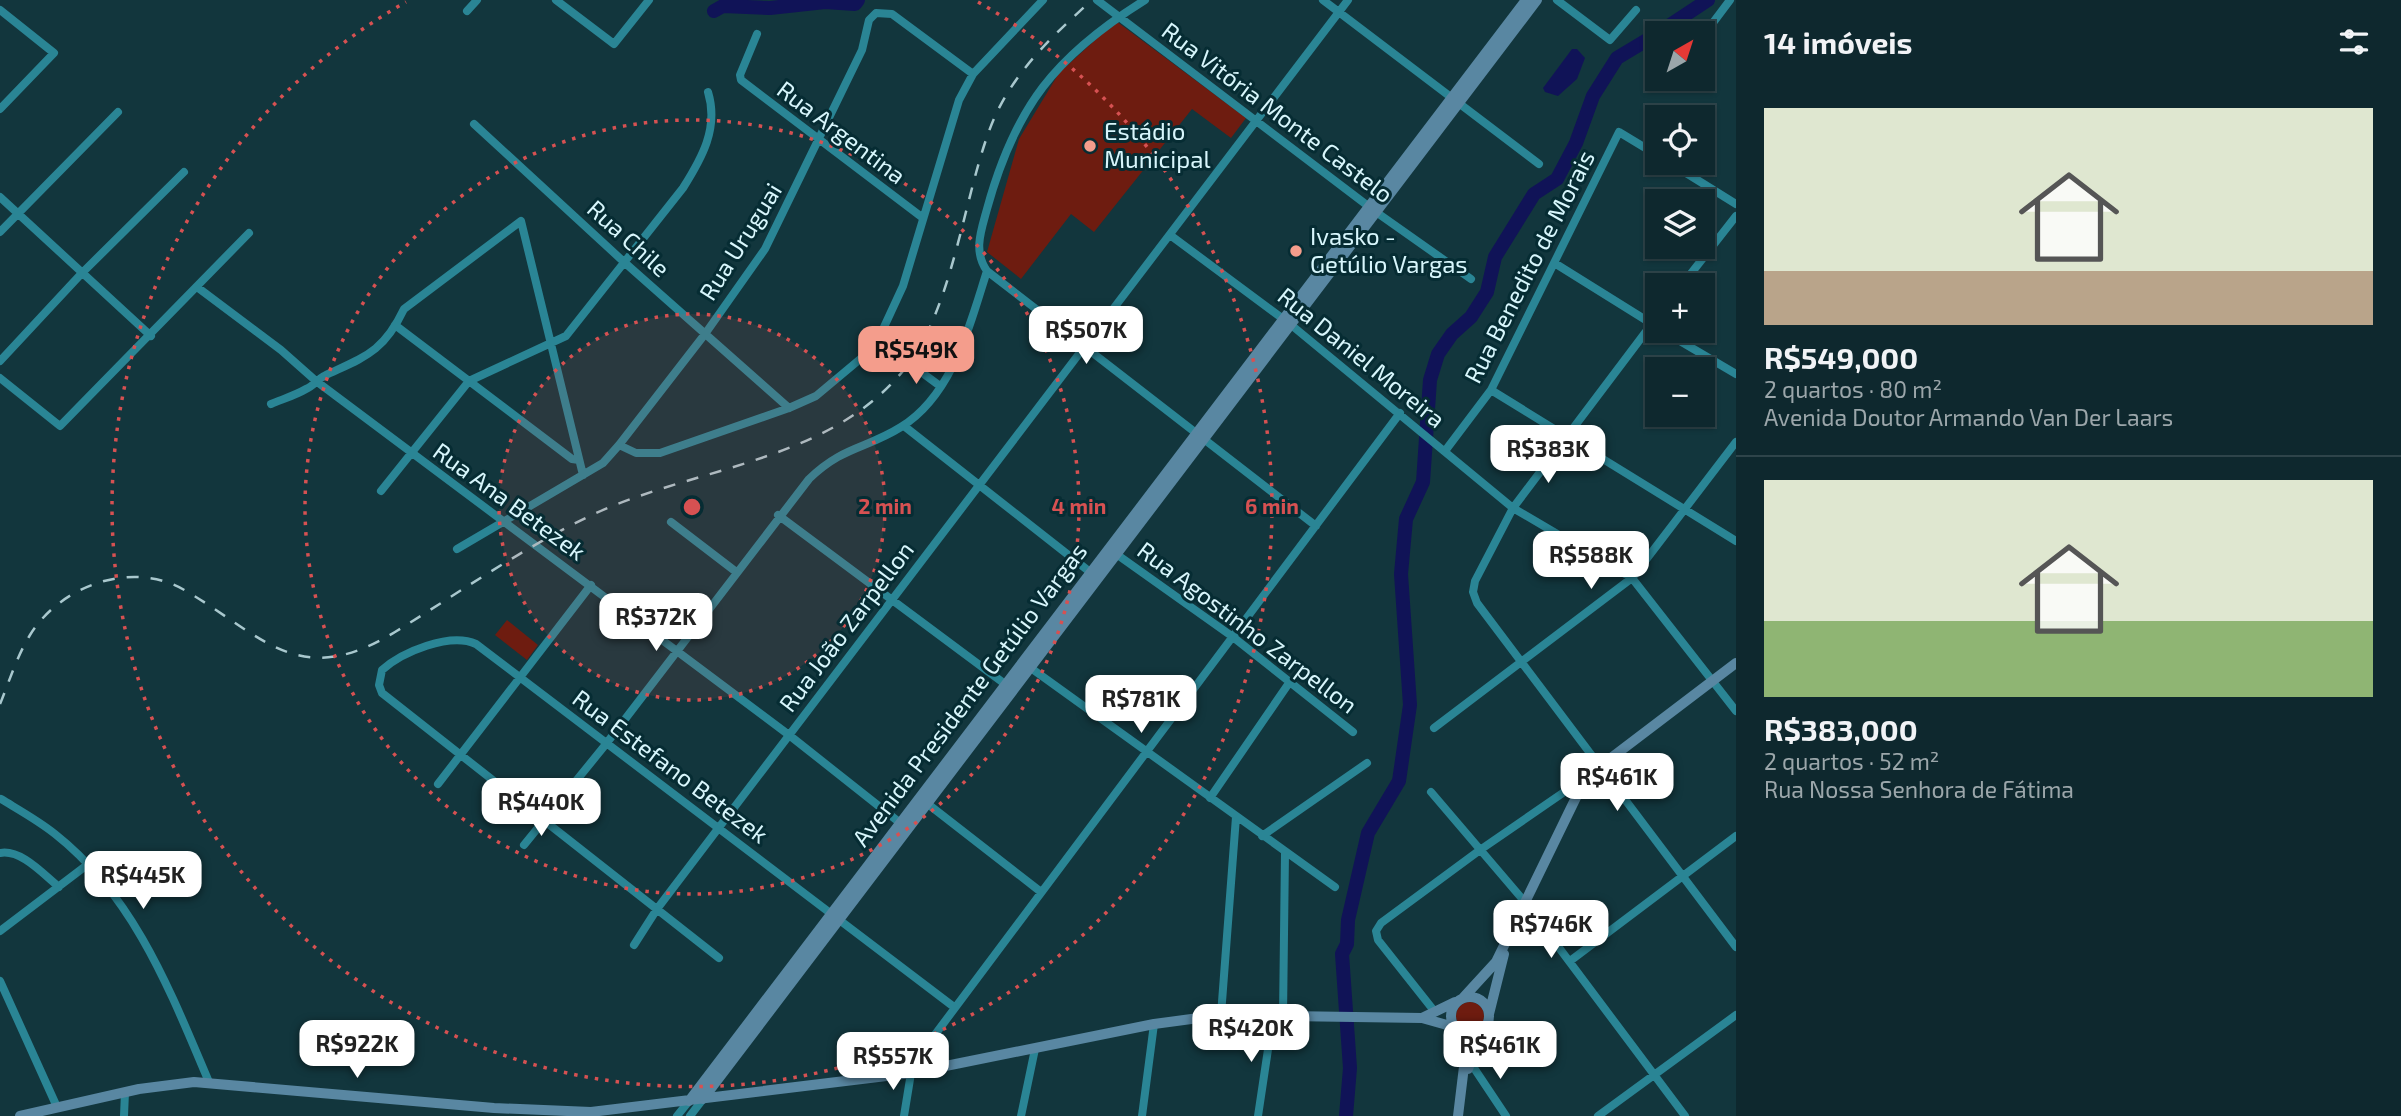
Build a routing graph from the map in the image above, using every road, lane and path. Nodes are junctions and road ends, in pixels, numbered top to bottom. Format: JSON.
{"nodes":[{"id":1,"x":477,"y":0,"type":"edge"},
{"id":2,"x":556,"y":0,"type":"edge"},
{"id":3,"x":649,"y":0,"type":"edge"},
{"id":4,"x":1043,"y":0,"type":"edge"},
{"id":5,"x":1097,"y":0,"type":"edge"},
{"id":6,"x":1145,"y":0,"type":"edge"},
{"id":7,"x":1323,"y":0,"type":"edge"},
{"id":8,"x":1348,"y":0,"type":"edge"},
{"id":9,"x":1526,"y":0,"type":"edge"},
{"id":10,"x":1538,"y":0,"type":"edge"},
{"id":11,"x":1557,"y":0,"type":"edge"},
{"id":12,"x":1730,"y":0,"type":"edge"},
{"id":13,"x":0,"y":10,"type":"edge"},
{"id":14,"x":1636,"y":10,"type":"dead end"},
{"id":15,"x":467,"y":11,"type":"dead end"},
{"id":16,"x":1339,"y":12,"type":"junction"},
{"id":17,"x":1118,"y":17,"type":"junction"},
{"id":18,"x":1714,"y":21,"type":"edge"},
{"id":19,"x":757,"y":34,"type":"dead end"},
{"id":20,"x":973,"y":74,"type":"junction"},
{"id":21,"x":708,"y":92,"type":"dead end"},
{"id":22,"x":1455,"y":99,"type":"junction"},
{"id":23,"x":0,"y":110,"type":"edge"},
{"id":24,"x":118,"y":112,"type":"dead end"},
{"id":25,"x":1256,"y":121,"type":"junction"},
{"id":26,"x":474,"y":124,"type":"dead end"},
{"id":27,"x":818,"y":141,"type":"junction"},
{"id":28,"x":1645,"y":148,"type":"edge"},
{"id":29,"x":1539,"y":164,"type":"dead end"},
{"id":30,"x":184,"y":173,"type":"dead end"},
{"id":31,"x":1689,"y":175,"type":"edge"},
{"id":32,"x":0,"y":197,"type":"edge"},
{"id":33,"x":1736,"y":204,"type":"edge"},
{"id":34,"x":1372,"y":209,"type":"junction"},
{"id":35,"x":17,"y":214,"type":"junction"},
{"id":36,"x":1736,"y":216,"type":"edge"},
{"id":37,"x":923,"y":218,"type":"junction"},
{"id":38,"x":0,"y":232,"type":"edge"},
{"id":39,"x":249,"y":233,"type":"dead end"},
{"id":40,"x":1170,"y":235,"type":"junction"},
{"id":41,"x":624,"y":262,"type":"junction"},
{"id":42,"x":1556,"y":264,"type":"junction"},
{"id":43,"x":987,"y":271,"type":"junction"},
{"id":44,"x":82,"y":273,"type":"junction"},
{"id":45,"x":1691,"y":273,"type":"edge"},
{"id":46,"x":1471,"y":279,"type":"dead end"},
{"id":47,"x":197,"y":287,"type":"junction"},
{"id":48,"x":1645,"y":317,"type":"edge"},
{"id":49,"x":1286,"y":321,"type":"junction"},
{"id":50,"x":395,"y":325,"type":"junction"},
{"id":51,"x":705,"y":334,"type":"junction"},
{"id":52,"x":151,"y":336,"type":"junction"},
{"id":53,"x":1645,"y":336,"type":"edge"},
{"id":54,"x":878,"y":340,"type":"junction"},
{"id":55,"x":550,"y":342,"type":"junction"},
{"id":56,"x":1683,"y":343,"type":"edge"},
{"id":57,"x":1084,"y":346,"type":"junction"},
{"id":58,"x":0,"y":362,"type":"edge"},
{"id":59,"x":1736,"y":374,"type":"edge"},
{"id":60,"x":0,"y":378,"type":"edge"},
{"id":61,"x":316,"y":381,"type":"junction"},
{"id":62,"x":468,"y":381,"type":"junction"},
{"id":63,"x":940,"y":386,"type":"junction"},
{"id":64,"x":1491,"y":390,"type":"junction"},
{"id":65,"x":271,"y":404,"type":"dead end"},
{"id":66,"x":789,"y":408,"type":"junction"},
{"id":67,"x":1400,"y":413,"type":"junction"},
{"id":68,"x":904,"y":426,"type":"junction"},
{"id":69,"x":1201,"y":435,"type":"junction"},
{"id":70,"x":1566,"y":437,"type":"junction"},
{"id":71,"x":1736,"y":442,"type":"edge"},
{"id":72,"x":619,"y":444,"type":"junction"},
{"id":73,"x":1445,"y":451,"type":"junction"},
{"id":74,"x":411,"y":454,"type":"junction"},
{"id":75,"x":579,"y":460,"type":"junction"},
{"id":76,"x":583,"y":475,"type":"junction"},
{"id":77,"x":978,"y":485,"type":"junction"},
{"id":78,"x":381,"y":491,"type":"dead end"},
{"id":79,"x":1513,"y":508,"type":"junction"},
{"id":80,"x":1685,"y":508,"type":"junction"},
{"id":81,"x":778,"y":515,"type":"junction"},
{"id":82,"x":671,"y":522,"type":"dead end"},
{"id":83,"x":502,"y":523,"type":"junction"},
{"id":84,"x":1316,"y":526,"type":"junction"},
{"id":85,"x":1736,"y":541,"type":"edge"},
{"id":86,"x":457,"y":549,"type":"dead end"},
{"id":87,"x":1113,"y":551,"type":"junction"},
{"id":88,"x":735,"y":571,"type":"junction"},
{"id":89,"x":1090,"y":572,"type":"junction"},
{"id":90,"x":1632,"y":578,"type":"junction"},
{"id":91,"x":591,"y":585,"type":"junction"},
{"id":92,"x":892,"y":600,"type":"junction"},
{"id":93,"x":1233,"y":637,"type":"junction"},
{"id":94,"x":677,"y":650,"type":"junction"},
{"id":95,"x":1523,"y":661,"type":"junction"},
{"id":96,"x":1736,"y":663,"type":"edge"},
{"id":97,"x":1027,"y":665,"type":"junction"},
{"id":98,"x":519,"y":678,"type":"junction"},
{"id":99,"x":1713,"y":680,"type":"junction"},
{"id":100,"x":1289,"y":683,"type":"junction"},
{"id":101,"x":1010,"y":688,"type":"junction"},
{"id":102,"x":1736,"y":711,"type":"edge"},
{"id":103,"x":1434,"y":727,"type":"dead end"},
{"id":104,"x":1353,"y":732,"type":"dead end"},
{"id":105,"x":789,"y":735,"type":"junction"},
{"id":106,"x":606,"y":744,"type":"junction"},
{"id":107,"x":1146,"y":752,"type":"junction"},
{"id":108,"x":459,"y":756,"type":"junction"},
{"id":109,"x":1367,"y":763,"type":"dead end"},
{"id":110,"x":1599,"y":766,"type":"junction"},
{"id":111,"x":1586,"y":777,"type":"junction"},
{"id":112,"x":438,"y":783,"type":"dead end"},
{"id":113,"x":1431,"y":792,"type":"dead end"},
{"id":114,"x":1,"y":799,"type":"edge"},
{"id":115,"x":1210,"y":799,"type":"junction"},
{"id":116,"x":923,"y":801,"type":"junction"},
{"id":117,"x":1236,"y":817,"type":"junction"},
{"id":118,"x":544,"y":822,"type":"junction"},
{"id":119,"x":904,"y":826,"type":"junction"},
{"id":120,"x":719,"y":828,"type":"junction"},
{"id":121,"x":1262,"y":836,"type":"junction"},
{"id":122,"x":1736,"y":836,"type":"edge"},
{"id":123,"x":524,"y":845,"type":"dead end"},
{"id":124,"x":1480,"y":850,"type":"junction"},
{"id":125,"x":0,"y":853,"type":"edge"},
{"id":126,"x":1285,"y":853,"type":"junction"},
{"id":127,"x":87,"y":865,"type":"junction"},
{"id":128,"x":1684,"y":876,"type":"junction"},
{"id":129,"x":59,"y":887,"type":"junction"},
{"id":130,"x":1335,"y":887,"type":"dead end"},
{"id":131,"x":1041,"y":892,"type":"junction"},
{"id":132,"x":1524,"y":901,"type":"junction"},
{"id":133,"x":657,"y":909,"type":"junction"},
{"id":134,"x":831,"y":913,"type":"junction"},
{"id":135,"x":841,"y":920,"type":"junction"},
{"id":136,"x":0,"y":931,"type":"edge"},
{"id":137,"x":1508,"y":938,"type":"junction"},
{"id":138,"x":634,"y":945,"type":"dead end"},
{"id":139,"x":1736,"y":947,"type":"edge"},
{"id":140,"x":719,"y":958,"type":"dead end"},
{"id":141,"x":1570,"y":961,"type":"junction"},
{"id":142,"x":0,"y":981,"type":"edge"},
{"id":143,"x":1460,"y":1000,"type":"junction"},
{"id":144,"x":954,"y":1007,"type":"junction"},
{"id":145,"x":1435,"y":1012,"type":"junction"},
{"id":146,"x":1221,"y":1015,"type":"junction"},
{"id":147,"x":1489,"y":1015,"type":"junction"},
{"id":148,"x":1736,"y":1015,"type":"edge"},
{"id":149,"x":1278,"y":1016,"type":"junction"},
{"id":150,"x":1422,"y":1018,"type":"junction"},
{"id":151,"x":1154,"y":1024,"type":"junction"},
{"id":152,"x":1456,"y":1030,"type":"junction"},
{"id":153,"x":1482,"y":1031,"type":"junction"},
{"id":154,"x":1035,"y":1049,"type":"junction"},
{"id":155,"x":1470,"y":1062,"type":"junction"},
{"id":156,"x":911,"y":1073,"type":"junction"},
{"id":157,"x":1655,"y":1074,"type":"junction"},
{"id":158,"x":209,"y":1083,"type":"junction"},
{"id":159,"x":1463,"y":1085,"type":"junction"},
{"id":160,"x":125,"y":1092,"type":"junction"},
{"id":161,"x":704,"y":1099,"type":"junction"},
{"id":162,"x":689,"y":1101,"type":"junction"},
{"id":163,"x":57,"y":1107,"type":"junction"},
{"id":164,"x":635,"y":1109,"type":"junction"},
{"id":165,"x":20,"y":1116,"type":"edge"},
{"id":166,"x":124,"y":1116,"type":"edge"},
{"id":167,"x":650,"y":1116,"type":"edge"},
{"id":168,"x":677,"y":1116,"type":"edge"},
{"id":169,"x":690,"y":1116,"type":"edge"},
{"id":170,"x":904,"y":1116,"type":"edge"},
{"id":171,"x":1021,"y":1116,"type":"edge"},
{"id":172,"x":1142,"y":1116,"type":"edge"},
{"id":173,"x":1258,"y":1116,"type":"edge"},
{"id":174,"x":1458,"y":1116,"type":"edge"},
{"id":175,"x":1506,"y":1116,"type":"edge"},
{"id":176,"x":1598,"y":1116,"type":"edge"},
{"id":177,"x":1685,"y":1116,"type":"edge"}],
"edges":[{"from":1,"to":15,"type":"street"},
{"from":2,"to":3,"type":"street"},
{"from":4,"to":20,"type":"street"},
{"from":5,"to":17,"type":"street","name":"Rua Vitória Monte Castelo"},
{"from":6,"to":17,"type":"street"},
{"from":7,"to":16,"type":"street"},
{"from":8,"to":16,"type":"street","name":"Rua João Zarpellon"},
{"from":9,"to":22,"type":"main road","name":"Avenida Presidente Getúlio Vargas"},
{"from":10,"to":22,"type":"main road","name":"Avenida Presidente Getúlio Vargas"},
{"from":11,"to":14,"type":"street"},
{"from":12,"to":18,"type":"street"},
{"from":13,"to":23,"type":"street"},
{"from":16,"to":22,"type":"street"},
{"from":16,"to":25,"type":"street","name":"Rua João Zarpellon"},
{"from":17,"to":25,"type":"street","name":"Rua Vitória Monte Castelo"},
{"from":17,"to":43,"type":"street"},
{"from":19,"to":27,"type":"street","name":"Rua Argentina"},
{"from":20,"to":27,"type":"street","name":"Rua Uruguai"},
{"from":20,"to":37,"type":"street"},
{"from":21,"to":41,"type":"street"},
{"from":22,"to":29,"type":"street"},
{"from":22,"to":34,"type":"main road","name":"Avenida Presidente Getúlio Vargas"},
{"from":24,"to":35,"type":"street"},
{"from":25,"to":34,"type":"street","name":"Rua Vitória Monte Castelo"},
{"from":25,"to":40,"type":"street","name":"Rua João Zarpellon"},
{"from":26,"to":41,"type":"street","name":"Rua Chile"},
{"from":27,"to":37,"type":"street","name":"Rua Argentina"},
{"from":27,"to":51,"type":"street","name":"Rua Uruguai"},
{"from":28,"to":42,"type":"street","name":"Rua Benedito de Morais"},
{"from":30,"to":44,"type":"street"},
{"from":31,"to":33,"type":"street"},
{"from":32,"to":35,"type":"street"},
{"from":34,"to":46,"type":"street","name":"Rua Vitória Monte Castelo"},
{"from":34,"to":49,"type":"main road","name":"Avenida Presidente Getúlio Vargas"},
{"from":35,"to":38,"type":"street"},
{"from":35,"to":44,"type":"street"},
{"from":36,"to":45,"type":"street"},
{"from":37,"to":54,"type":"street"},
{"from":39,"to":47,"type":"street"},
{"from":40,"to":49,"type":"street","name":"Rua Daniel Moreira"},
{"from":40,"to":57,"type":"street","name":"Rua João Zarpellon"},
{"from":41,"to":51,"type":"street","name":"Rua Chile"},
{"from":41,"to":55,"type":"street"},
{"from":42,"to":48,"type":"street"},
{"from":42,"to":64,"type":"street","name":"Rua Benedito de Morais"},
{"from":43,"to":57,"type":"street"},
{"from":43,"to":63,"type":"street"},
{"from":44,"to":52,"type":"street"},
{"from":44,"to":58,"type":"street"},
{"from":47,"to":52,"type":"street"},
{"from":47,"to":61,"type":"street","name":"Rua Ana Betezek"},
{"from":49,"to":67,"type":"street","name":"Rua Daniel Moreira"},
{"from":49,"to":69,"type":"main road","name":"Avenida Presidente Getúlio Vargas"},
{"from":50,"to":55,"type":"street"},
{"from":50,"to":61,"type":"street"},
{"from":50,"to":62,"type":"street"},
{"from":51,"to":66,"type":"street","name":"Rua Chile"},
{"from":51,"to":72,"type":"street","name":"Rua Uruguai"},
{"from":52,"to":60,"type":"street"},
{"from":53,"to":70,"type":"street"},
{"from":54,"to":63,"type":"street"},
{"from":54,"to":66,"type":"street"},
{"from":55,"to":62,"type":"street"},
{"from":55,"to":75,"type":"street"},
{"from":56,"to":59,"type":"street"},
{"from":57,"to":69,"type":"street"},
{"from":57,"to":77,"type":"street","name":"Rua João Zarpellon"},
{"from":61,"to":65,"type":"street"},
{"from":61,"to":74,"type":"street","name":"Rua Ana Betezek"},
{"from":62,"to":74,"type":"street"},
{"from":62,"to":75,"type":"street"},
{"from":63,"to":68,"type":"street"},
{"from":64,"to":70,"type":"street"},
{"from":64,"to":73,"type":"street","name":"Rua Benedito de Morais"},
{"from":66,"to":72,"type":"street"},
{"from":67,"to":73,"type":"street","name":"Rua Daniel Moreira"},
{"from":67,"to":84,"type":"street"},
{"from":68,"to":77,"type":"street"},
{"from":68,"to":81,"type":"street"},
{"from":69,"to":84,"type":"street"},
{"from":69,"to":87,"type":"main road","name":"Avenida Presidente Getúlio Vargas"},
{"from":70,"to":79,"type":"street"},
{"from":70,"to":80,"type":"street"},
{"from":71,"to":80,"type":"street"},
{"from":72,"to":76,"type":"street","name":"Rua Uruguai"},
{"from":73,"to":79,"type":"street","name":"Rua Daniel Moreira"},
{"from":74,"to":78,"type":"street"},
{"from":74,"to":83,"type":"street","name":"Rua Ana Betezek"},
{"from":75,"to":76,"type":"street"},
{"from":76,"to":83,"type":"street","name":"Rua Uruguai"},
{"from":77,"to":89,"type":"street"},
{"from":77,"to":92,"type":"street","name":"Rua João Zarpellon"},
{"from":79,"to":90,"type":"street","name":"Rua Daniel Moreira"},
{"from":79,"to":95,"type":"street"},
{"from":80,"to":85,"type":"street"},
{"from":80,"to":90,"type":"street"},
{"from":81,"to":88,"type":"street"},
{"from":81,"to":92,"type":"street"},
{"from":82,"to":88,"type":"street"},
{"from":83,"to":86,"type":"street","name":"Rua Uruguai"},
{"from":83,"to":91,"type":"street","name":"Rua Ana Betezek"},
{"from":84,"to":93,"type":"street"},
{"from":87,"to":89,"type":"main road","name":"Avenida Presidente Getúlio Vargas"},
{"from":87,"to":93,"type":"street","name":"Rua Agostinho Zarpellon"},
{"from":87,"to":97,"type":"main road","name":"Avenida Presidente Getúlio Vargas"},
{"from":88,"to":94,"type":"street"},
{"from":89,"to":97,"type":"main road","name":"Avenida Presidente Getúlio Vargas"},
{"from":90,"to":95,"type":"street"},
{"from":90,"to":99,"type":"street","name":"Rua Daniel Moreira"},
{"from":91,"to":94,"type":"street","name":"Rua Ana Betezek"},
{"from":91,"to":98,"type":"street"},
{"from":92,"to":101,"type":"street"},
{"from":92,"to":105,"type":"street","name":"Rua João Zarpellon"},
{"from":93,"to":100,"type":"street","name":"Rua Agostinho Zarpellon"},
{"from":93,"to":107,"type":"street"},
{"from":94,"to":105,"type":"street","name":"Rua Ana Betezek"},
{"from":94,"to":106,"type":"street"},
{"from":95,"to":103,"type":"street"},
{"from":95,"to":110,"type":"street"},
{"from":96,"to":99,"type":"main road"},
{"from":97,"to":101,"type":"main road","name":"Avenida Presidente Getúlio Vargas"},
{"from":97,"to":107,"type":"street"},
{"from":98,"to":106,"type":"street","name":"Rua Estefano Betezek"},
{"from":98,"to":108,"type":"street"},
{"from":98,"to":108,"type":"street","name":"Rua Estefano Betezek"},
{"from":99,"to":102,"type":"street","name":"Rua Daniel Moreira"},
{"from":99,"to":110,"type":"main road"},
{"from":100,"to":104,"type":"street","name":"Rua Agostinho Zarpellon"},
{"from":100,"to":115,"type":"street"},
{"from":101,"to":116,"type":"main road","name":"Avenida Presidente Getúlio Vargas"},
{"from":105,"to":119,"type":"street","name":"Rua Ana Betezek"},
{"from":105,"to":120,"type":"street","name":"Rua João Zarpellon"},
{"from":106,"to":118,"type":"street"},
{"from":106,"to":120,"type":"street","name":"Rua Estefano Betezek"},
{"from":107,"to":115,"type":"street"},
{"from":107,"to":131,"type":"street"},
{"from":108,"to":112,"type":"street"},
{"from":108,"to":118,"type":"street"},
{"from":109,"to":121,"type":"street"},
{"from":110,"to":111,"type":"main road"},
{"from":110,"to":128,"type":"street"},
{"from":111,"to":124,"type":"street"},
{"from":111,"to":132,"type":"main road"},
{"from":113,"to":124,"type":"street"},
{"from":114,"to":127,"type":"street"},
{"from":115,"to":117,"type":"street"},
{"from":116,"to":119,"type":"main road","name":"Avenida Presidente Getúlio Vargas"},
{"from":116,"to":131,"type":"street"},
{"from":117,"to":121,"type":"street"},
{"from":117,"to":146,"type":"street"},
{"from":118,"to":123,"type":"street"},
{"from":118,"to":133,"type":"street"},
{"from":119,"to":134,"type":"main road","name":"Avenida Presidente Getúlio Vargas"},
{"from":119,"to":135,"type":"main road","name":"Avenida Presidente Getúlio Vargas"},
{"from":120,"to":133,"type":"street","name":"Rua João Zarpellon"},
{"from":120,"to":134,"type":"street","name":"Rua Estefano Betezek"},
{"from":121,"to":126,"type":"street"},
{"from":122,"to":128,"type":"street"},
{"from":124,"to":132,"type":"street"},
{"from":124,"to":145,"type":"street"},
{"from":125,"to":129,"type":"street"},
{"from":126,"to":130,"type":"street"},
{"from":126,"to":149,"type":"street"},
{"from":127,"to":129,"type":"street"},
{"from":127,"to":158,"type":"street"},
{"from":128,"to":139,"type":"street"},
{"from":128,"to":141,"type":"street"},
{"from":129,"to":136,"type":"street"},
{"from":131,"to":144,"type":"street"},
{"from":132,"to":137,"type":"main road"},
{"from":132,"to":141,"type":"street"},
{"from":133,"to":138,"type":"street","name":"Rua João Zarpellon"},
{"from":133,"to":140,"type":"street"},
{"from":134,"to":135,"type":"street","name":"Rua Estefano Betezek"},
{"from":134,"to":162,"type":"main road","name":"Avenida Presidente Getúlio Vargas"},
{"from":135,"to":144,"type":"street","name":"Rua Estefano Betezek"},
{"from":135,"to":161,"type":"main road","name":"Avenida Presidente Getúlio Vargas"},
{"from":137,"to":143,"type":"main road"},
{"from":137,"to":147,"type":"main road"},
{"from":141,"to":157,"type":"street"},
{"from":142,"to":163,"type":"street"},
{"from":143,"to":145,"type":"main road"},
{"from":143,"to":147,"type":"main road"},
{"from":143,"to":152,"type":"main road"},
{"from":144,"to":156,"type":"street"},
{"from":145,"to":150,"type":"main road"},
{"from":146,"to":149,"type":"main road"},
{"from":146,"to":151,"type":"main road"},
{"from":147,"to":153,"type":"main road"},
{"from":148,"to":157,"type":"street"},
{"from":149,"to":150,"type":"main road"},
{"from":149,"to":173,"type":"street"},
{"from":150,"to":152,"type":"main road"},
{"from":151,"to":154,"type":"main road"},
{"from":151,"to":172,"type":"street"},
{"from":152,"to":153,"type":"main road"},
{"from":152,"to":159,"type":"main road"},
{"from":153,"to":155,"type":"main road"},
{"from":154,"to":156,"type":"main road"},
{"from":154,"to":171,"type":"street"},
{"from":155,"to":159,"type":"main road"},
{"from":155,"to":175,"type":"street"},
{"from":156,"to":161,"type":"main road"},
{"from":156,"to":170,"type":"street"},
{"from":157,"to":176,"type":"street"},
{"from":157,"to":177,"type":"street"},
{"from":158,"to":160,"type":"main road"},
{"from":158,"to":164,"type":"main road"},
{"from":159,"to":174,"type":"main road"},
{"from":160,"to":163,"type":"main road"},
{"from":160,"to":166,"type":"street"},
{"from":161,"to":162,"type":"main road"},
{"from":161,"to":169,"type":"street","name":"Avenida Presidente Getúlio Vargas"},
{"from":162,"to":164,"type":"main road"},
{"from":162,"to":168,"type":"street","name":"Avenida Presidente Getúlio Vargas"},
{"from":163,"to":165,"type":"main road"},
{"from":164,"to":167,"type":"main road"}]}
